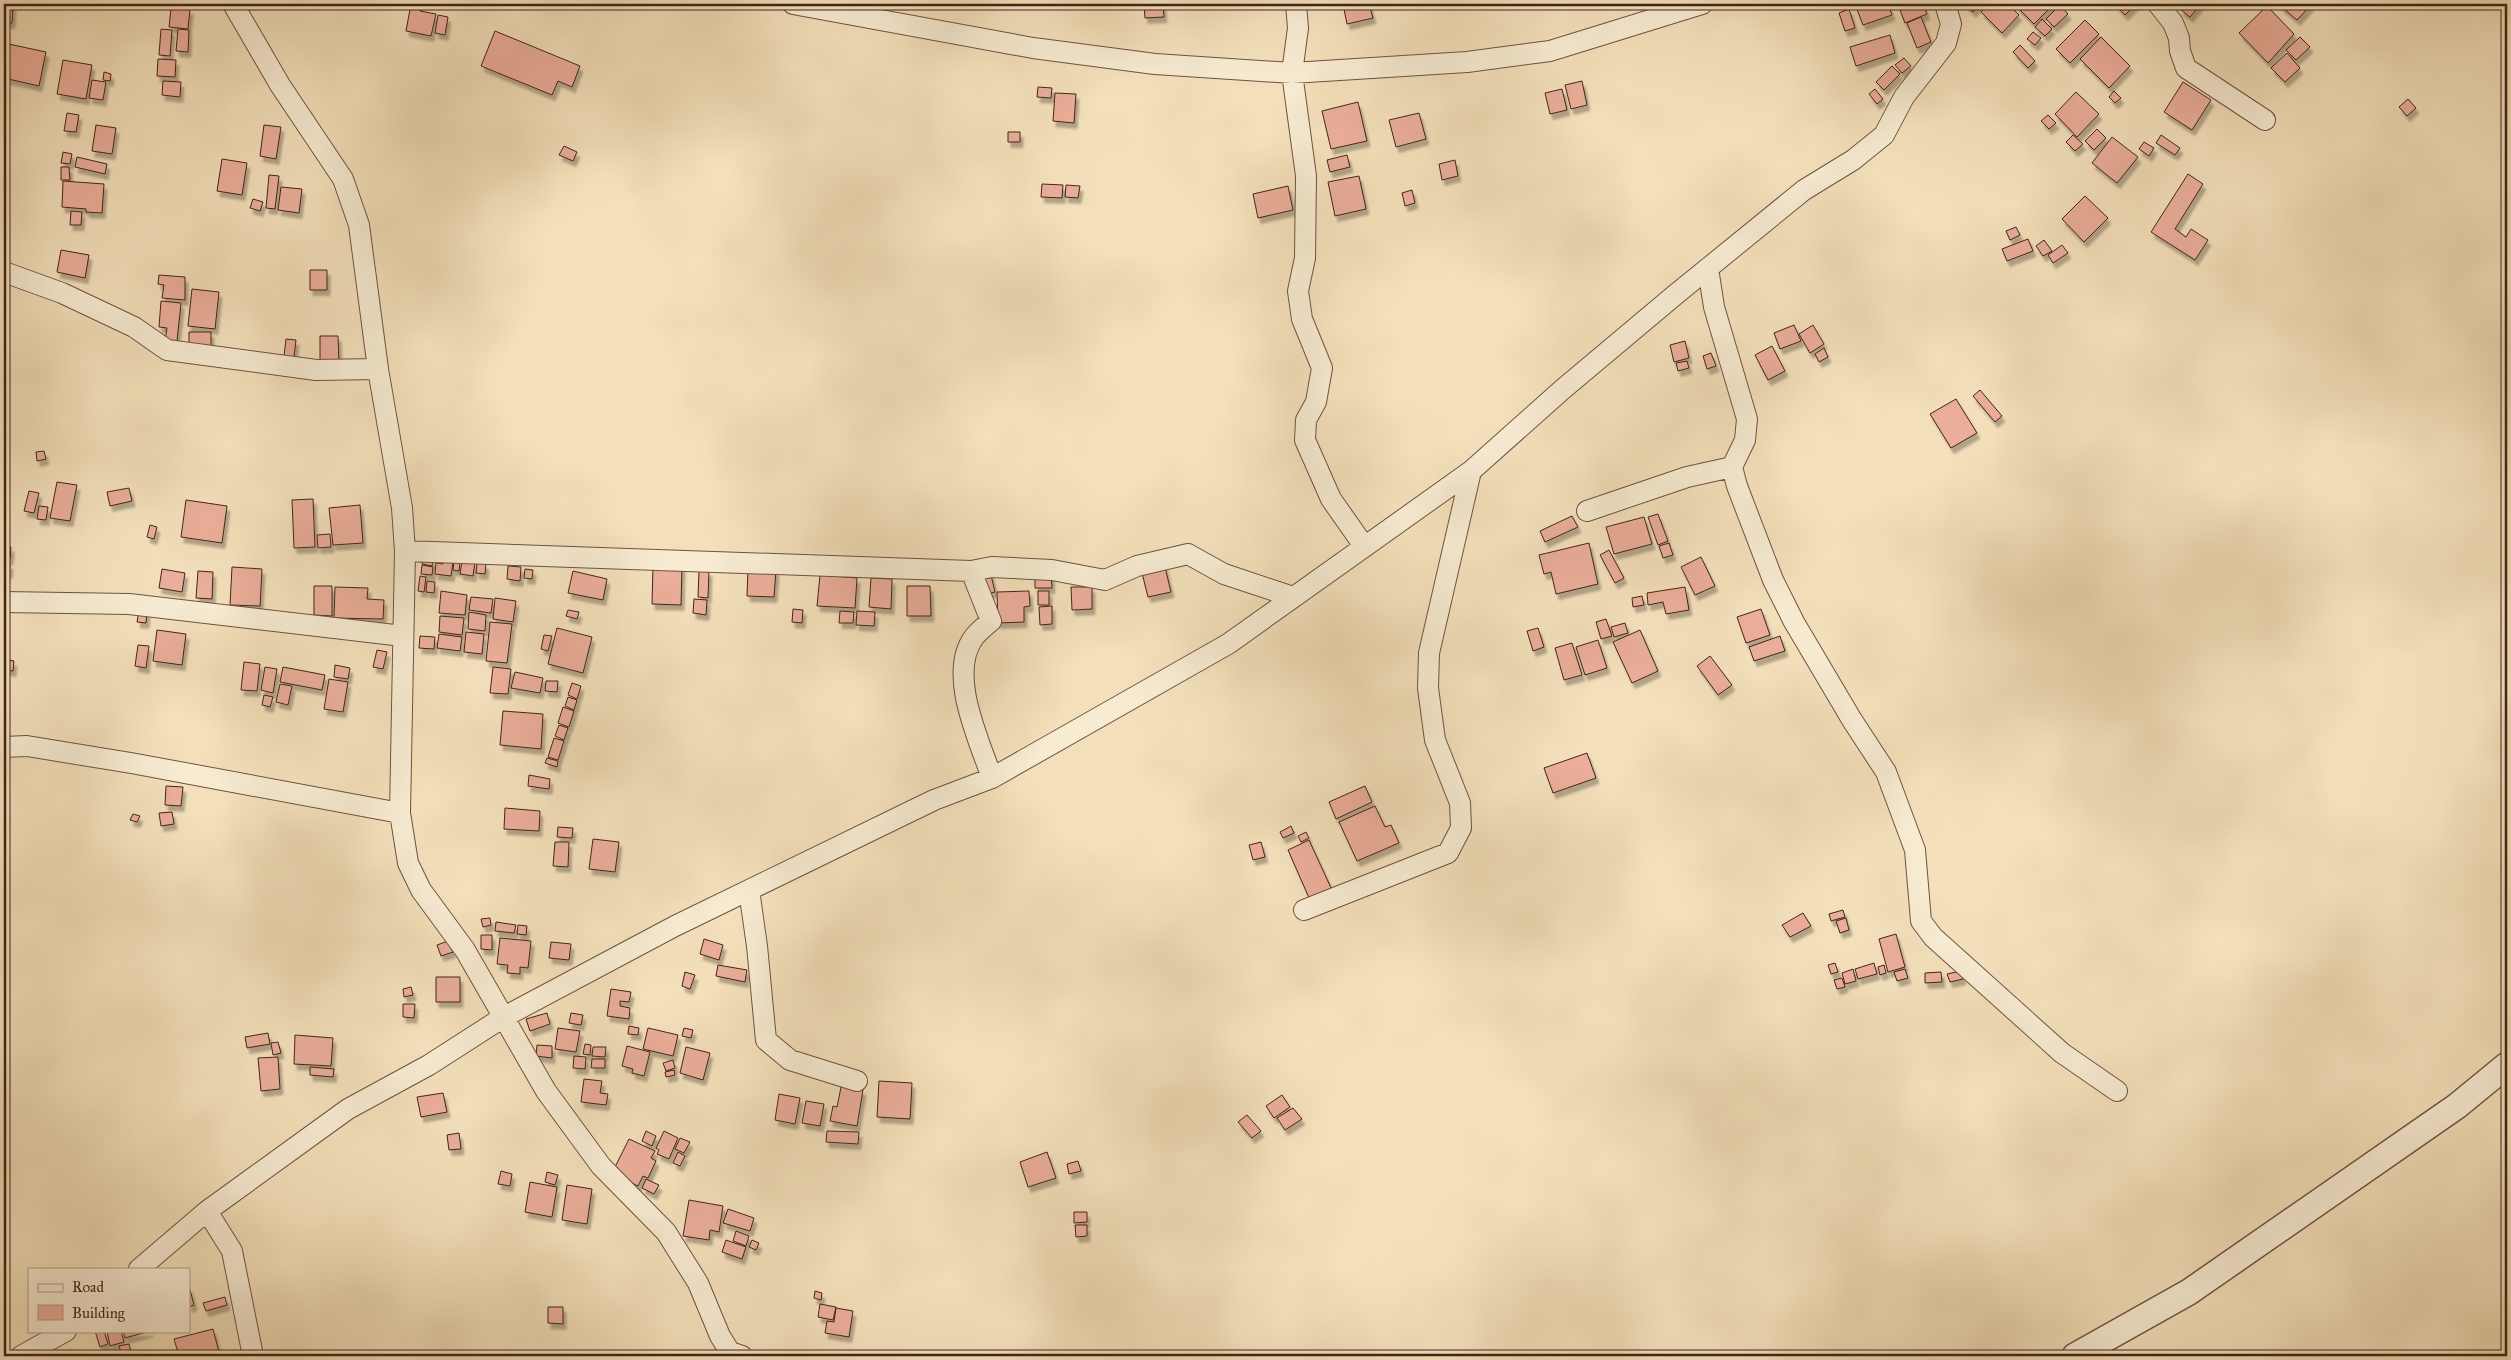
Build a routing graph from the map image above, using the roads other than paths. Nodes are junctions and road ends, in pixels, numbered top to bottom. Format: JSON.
{"nodes":[{"id":1,"x":233,"y":4,"type":"edge"},
{"id":2,"x":793,"y":4,"type":"edge"},
{"id":3,"x":1296,"y":4,"type":"edge"},
{"id":4,"x":1702,"y":4,"type":"edge"},
{"id":5,"x":1944,"y":4,"type":"edge"},
{"id":6,"x":2158,"y":4,"type":"edge"},
{"id":7,"x":1292,"y":73,"type":"junction"},
{"id":8,"x":2265,"y":120,"type":"dead end"},
{"id":9,"x":1708,"y":268,"type":"junction"},
{"id":10,"x":4,"y":272,"type":"edge"},
{"id":11,"x":378,"y":369,"type":"junction"},
{"id":12,"x":1732,"y":467,"type":"junction"},
{"id":13,"x":1471,"y":471,"type":"junction"},
{"id":14,"x":1587,"y":511,"type":"dead end"},
{"id":15,"x":1364,"y":546,"type":"junction"},
{"id":16,"x":405,"y":551,"type":"junction"},
{"id":17,"x":971,"y":571,"type":"junction"},
{"id":18,"x":1293,"y":597,"type":"junction"},
{"id":19,"x":4,"y":602,"type":"edge"},
{"id":20,"x":403,"y":636,"type":"junction"},
{"id":21,"x":4,"y":747,"type":"edge"},
{"id":22,"x":992,"y":778,"type":"junction"},
{"id":23,"x":400,"y":813,"type":"junction"},
{"id":24,"x":749,"y":890,"type":"junction"},
{"id":25,"x":1304,"y":910,"type":"dead end"},
{"id":26,"x":502,"y":1018,"type":"junction"},
{"id":27,"x":2507,"y":1065,"type":"edge"},
{"id":28,"x":857,"y":1081,"type":"dead end"},
{"id":29,"x":2117,"y":1091,"type":"dead end"},
{"id":30,"x":207,"y":1211,"type":"junction"},
{"id":31,"x":140,"y":1268,"type":"edge"},
{"id":32,"x":64,"y":1332,"type":"edge"},
{"id":33,"x":21,"y":1356,"type":"edge"},
{"id":34,"x":253,"y":1356,"type":"edge"},
{"id":35,"x":742,"y":1356,"type":"edge"},
{"id":36,"x":2075,"y":1356,"type":"edge"}],
"edges":[{"from":1,"to":11,"type":"street"},
{"from":2,"to":7,"type":"street"},
{"from":3,"to":7,"type":"street"},
{"from":4,"to":7,"type":"street"},
{"from":5,"to":9,"type":"street"},
{"from":6,"to":8,"type":"street"},
{"from":7,"to":15,"type":"street"},
{"from":9,"to":12,"type":"street"},
{"from":9,"to":13,"type":"street"},
{"from":10,"to":11,"type":"street"},
{"from":11,"to":16,"type":"street"},
{"from":12,"to":14,"type":"street"},
{"from":12,"to":29,"type":"street"},
{"from":13,"to":15,"type":"street"},
{"from":13,"to":25,"type":"street"},
{"from":15,"to":18,"type":"street"},
{"from":16,"to":17,"type":"street"},
{"from":16,"to":20,"type":"street"},
{"from":17,"to":18,"type":"street"},
{"from":17,"to":22,"type":"street"},
{"from":18,"to":22,"type":"street"},
{"from":19,"to":20,"type":"street"},
{"from":20,"to":23,"type":"street"},
{"from":21,"to":23,"type":"street"},
{"from":22,"to":24,"type":"street"},
{"from":23,"to":26,"type":"street"},
{"from":24,"to":26,"type":"street"},
{"from":24,"to":28,"type":"street"},
{"from":26,"to":30,"type":"street"},
{"from":26,"to":35,"type":"street"},
{"from":27,"to":36,"type":"street"},
{"from":30,"to":31,"type":"street"},
{"from":30,"to":34,"type":"street"},
{"from":32,"to":33,"type":"street"}]}
